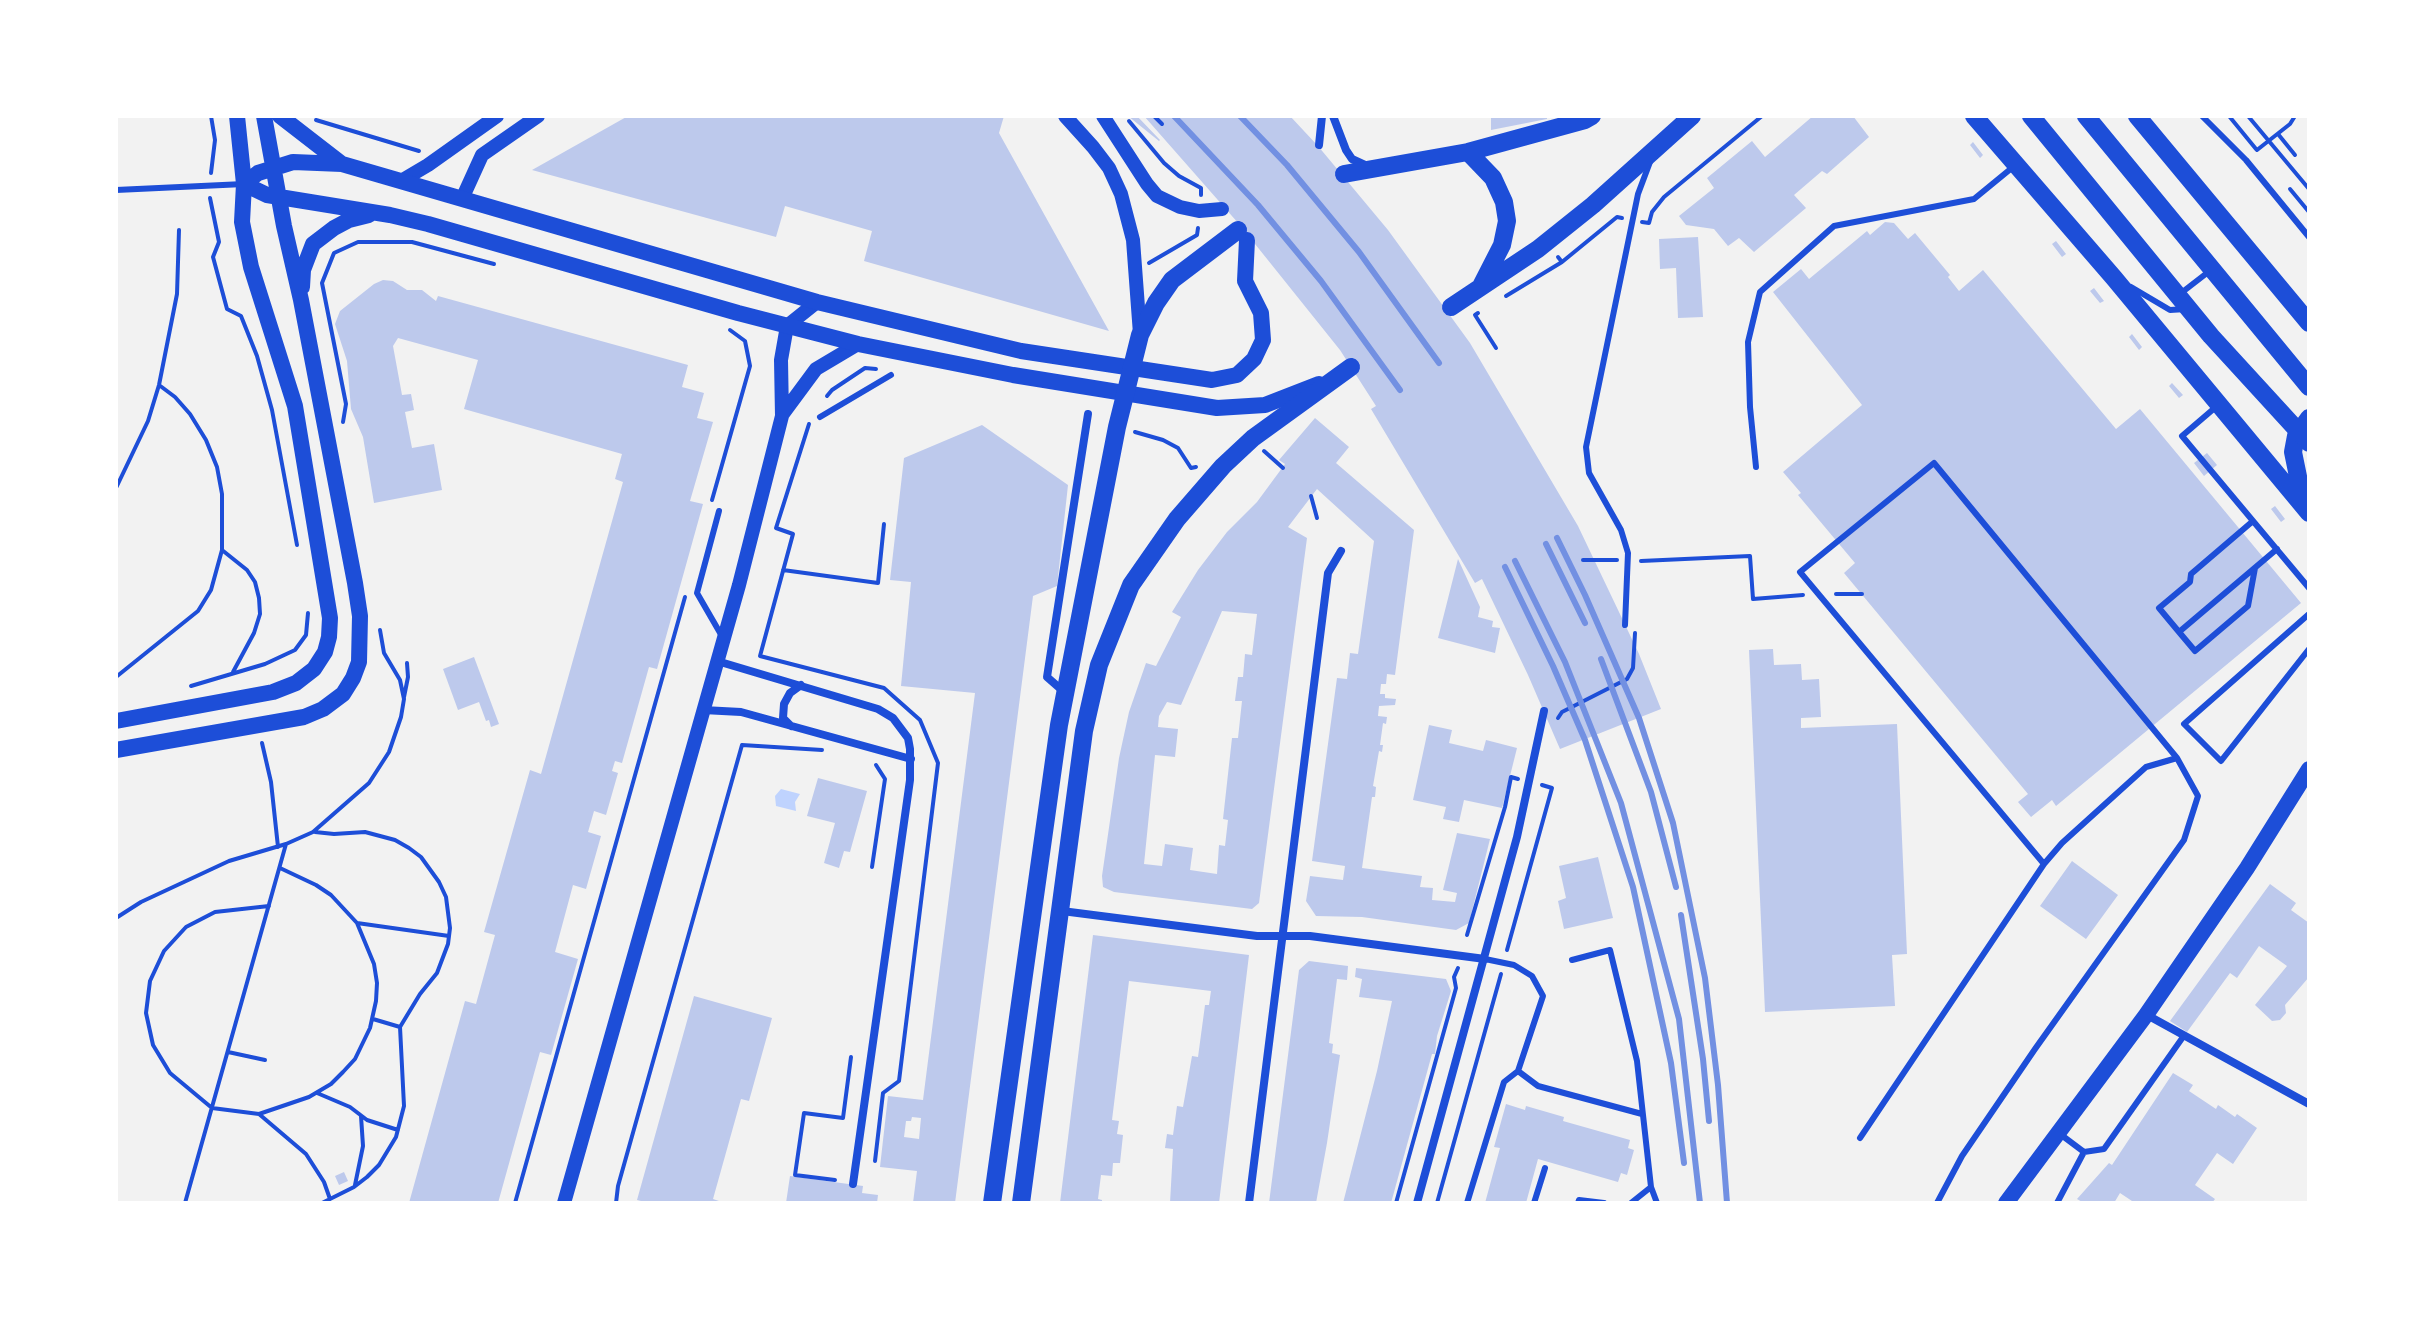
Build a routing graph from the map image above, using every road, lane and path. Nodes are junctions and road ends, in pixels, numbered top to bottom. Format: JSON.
{"nodes":[{"id":1,"x":237,"y":116,"type":"edge"},
{"id":2,"x":264,"y":116,"type":"edge"},
{"id":3,"x":280,"y":116,"type":"edge"},
{"id":4,"x":497,"y":116,"type":"edge"},
{"id":5,"x":538,"y":116,"type":"edge"},
{"id":6,"x":1065,"y":116,"type":"edge"},
{"id":7,"x":1103,"y":116,"type":"edge"},
{"id":8,"x":1154,"y":116,"type":"edge"},
{"id":9,"x":1322,"y":116,"type":"edge"},
{"id":10,"x":1333,"y":116,"type":"edge"},
{"id":11,"x":1592,"y":116,"type":"edge"},
{"id":12,"x":1692,"y":116,"type":"edge"},
{"id":13,"x":1762,"y":116,"type":"edge"},
{"id":14,"x":1974,"y":116,"type":"edge"},
{"id":15,"x":2031,"y":116,"type":"edge"},
{"id":16,"x":2086,"y":116,"type":"edge"},
{"id":17,"x":2137,"y":116,"type":"edge"},
{"id":18,"x":2202,"y":116,"type":"edge"},
{"id":19,"x":2248,"y":116,"type":"edge"},
{"id":20,"x":2295,"y":116,"type":"edge"},
{"id":21,"x":1162,"y":124,"type":"dead end"},
{"id":22,"x":295,"y":128,"type":"junction"},
{"id":23,"x":214,"y":133,"type":"dead end"},
{"id":24,"x":2278,"y":134,"type":"junction"},
{"id":25,"x":239,"y":136,"type":"junction"},
{"id":26,"x":2269,"y":141,"type":"junction"},
{"id":27,"x":1319,"y":145,"type":"dead end"},
{"id":28,"x":2257,"y":150,"type":"dead end"},
{"id":29,"x":1468,"y":152,"type":"junction"},
{"id":30,"x":1654,"y":152,"type":"junction"},
{"id":31,"x":2295,"y":155,"type":"dead end"},
{"id":32,"x":439,"y":157,"type":"junction"},
{"id":33,"x":342,"y":164,"type":"junction"},
{"id":34,"x":2015,"y":165,"type":"junction"},
{"id":35,"x":1374,"y":166,"type":"junction"},
{"id":36,"x":274,"y":173,"type":"junction"},
{"id":37,"x":1344,"y":174,"type":"dead end"},
{"id":38,"x":401,"y":181,"type":"junction"},
{"id":39,"x":244,"y":184,"type":"junction"},
{"id":40,"x":2309,"y":189,"type":"edge"},
{"id":41,"x":116,"y":190,"type":"edge"},
{"id":42,"x":279,"y":197,"type":"junction"},
{"id":43,"x":462,"y":199,"type":"junction"},
{"id":44,"x":1222,"y":209,"type":"dead end"},
{"id":45,"x":390,"y":215,"type":"junction"},
{"id":46,"x":1633,"y":220,"type":"junction"},
{"id":47,"x":1641,"y":222,"type":"junction"},
{"id":48,"x":179,"y":230,"type":"dead end"},
{"id":49,"x":1639,"y":231,"type":"dead end"},
{"id":50,"x":1243,"y":235,"type":"joint"},
{"id":51,"x":2309,"y":237,"type":"edge"},
{"id":52,"x":1548,"y":241,"type":"junction"},
{"id":53,"x":219,"y":242,"type":"dead end"},
{"id":54,"x":1562,"y":262,"type":"junction"},
{"id":55,"x":502,"y":266,"type":"dead end"},
{"id":56,"x":2207,"y":273,"type":"dead end"},
{"id":57,"x":2114,"y":278,"type":"junction"},
{"id":58,"x":1480,"y":287,"type":"junction"},
{"id":59,"x":2185,"y":290,"type":"dead end"},
{"id":60,"x":301,"y":300,"type":"junction"},
{"id":61,"x":817,"y":302,"type":"junction"},
{"id":62,"x":1497,"y":302,"type":"dead end"},
{"id":63,"x":2196,"y":303,"type":"dead end"},
{"id":64,"x":1451,"y":307,"type":"dead end"},
{"id":65,"x":1484,"y":310,"type":"dead end"},
{"id":66,"x":2309,"y":323,"type":"edge"},
{"id":67,"x":787,"y":326,"type":"junction"},
{"id":68,"x":725,"y":327,"type":"dead end"},
{"id":69,"x":1140,"y":335,"type":"junction"},
{"id":70,"x":858,"y":344,"type":"junction"},
{"id":71,"x":1496,"y":348,"type":"dead end"},
{"id":72,"x":890,"y":372,"type":"joint"},
{"id":73,"x":1343,"y":372,"type":"joint"},
{"id":74,"x":159,"y":385,"type":"junction"},
{"id":75,"x":2309,"y":387,"type":"edge"},
{"id":76,"x":825,"y":398,"type":"dead end"},
{"id":77,"x":2219,"y":404,"type":"junction"},
{"id":78,"x":1088,"y":414,"type":"dead end"},
{"id":79,"x":782,"y":416,"type":"junction"},
{"id":80,"x":816,"y":416,"type":"joint"},
{"id":81,"x":2309,"y":418,"type":"edge"},
{"id":82,"x":1117,"y":427,"type":"junction"},
{"id":83,"x":342,"y":430,"type":"dead end"},
{"id":84,"x":2309,"y":443,"type":"edge"},
{"id":85,"x":1199,"y":466,"type":"dead end"},
{"id":86,"x":1756,"y":467,"type":"dead end"},
{"id":87,"x":116,"y":488,"type":"edge"},
{"id":88,"x":1311,"y":496,"type":"dead end"},
{"id":89,"x":711,"y":502,"type":"dead end"},
{"id":90,"x":2307,"y":510,"type":"edge"},
{"id":91,"x":719,"y":511,"type":"dead end"},
{"id":92,"x":1317,"y":518,"type":"dead end"},
{"id":93,"x":2253,"y":521,"type":"junction"},
{"id":94,"x":884,"y":524,"type":"dead end"},
{"id":95,"x":298,"y":549,"type":"dead end"},
{"id":96,"x":2277,"y":549,"type":"junction"},
{"id":97,"x":222,"y":550,"type":"junction"},
{"id":98,"x":1341,"y":551,"type":"dead end"},
{"id":99,"x":1639,"y":554,"type":"dead end"},
{"id":100,"x":1583,"y":560,"type":"dead end"},
{"id":101,"x":1611,"y":560,"type":"dead end"},
{"id":102,"x":1639,"y":561,"type":"dead end"},
{"id":103,"x":1648,"y":561,"type":"dead end"},
{"id":104,"x":2255,"y":568,"type":"junction"},
{"id":105,"x":783,"y":570,"type":"junction"},
{"id":106,"x":2309,"y":588,"type":"edge"},
{"id":107,"x":686,"y":593,"type":"dead end"},
{"id":108,"x":1819,"y":594,"type":"junction"},
{"id":109,"x":1862,"y":594,"type":"dead end"},
{"id":110,"x":307,"y":605,"type":"dead end"},
{"id":111,"x":2309,"y":614,"type":"edge"},
{"id":112,"x":1625,"y":625,"type":"dead end"},
{"id":113,"x":1635,"y":631,"type":"dead end"},
{"id":114,"x":2179,"y":632,"type":"junction"},
{"id":115,"x":723,"y":638,"type":"junction"},
{"id":116,"x":2309,"y":649,"type":"edge"},
{"id":117,"x":716,"y":661,"type":"junction"},
{"id":118,"x":407,"y":663,"type":"dead end"},
{"id":119,"x":232,"y":675,"type":"junction"},
{"id":120,"x":116,"y":677,"type":"edge"},
{"id":121,"x":400,"y":680,"type":"dead end"},
{"id":122,"x":801,"y":685,"type":"junction"},
{"id":123,"x":189,"y":687,"type":"dead end"},
{"id":124,"x":1065,"y":692,"type":"junction"},
{"id":125,"x":404,"y":699,"type":"junction"},
{"id":126,"x":703,"y":710,"type":"junction"},
{"id":127,"x":1544,"y":711,"type":"dead end"},
{"id":128,"x":1558,"y":719,"type":"dead end"},
{"id":129,"x":116,"y":721,"type":"edge"},
{"id":130,"x":791,"y":726,"type":"junction"},
{"id":131,"x":262,"y":741,"type":"dead end"},
{"id":132,"x":116,"y":750,"type":"edge"},
{"id":133,"x":827,"y":751,"type":"dead end"},
{"id":134,"x":2177,"y":758,"type":"junction"},
{"id":135,"x":911,"y":759,"type":"junction"},
{"id":136,"x":865,"y":761,"type":"dead end"},
{"id":137,"x":2309,"y":769,"type":"edge"},
{"id":138,"x":1545,"y":773,"type":"dead end"},
{"id":139,"x":1539,"y":794,"type":"dead end"},
{"id":140,"x":1533,"y":830,"type":"dead end"},
{"id":141,"x":313,"y":832,"type":"junction"},
{"id":142,"x":286,"y":844,"type":"junction"},
{"id":143,"x":278,"y":847,"type":"junction"},
{"id":144,"x":2044,"y":864,"type":"junction"},
{"id":145,"x":872,"y":867,"type":"dead end"},
{"id":146,"x":280,"y":868,"type":"junction"},
{"id":147,"x":269,"y":906,"type":"junction"},
{"id":148,"x":1061,"y":911,"type":"junction"},
{"id":149,"x":116,"y":918,"type":"edge"},
{"id":150,"x":357,"y":923,"type":"junction"},
{"id":151,"x":449,"y":936,"type":"junction"},
{"id":152,"x":1282,"y":936,"type":"junction"},
{"id":153,"x":1462,"y":939,"type":"dead end"},
{"id":154,"x":1461,"y":956,"type":"junction"},
{"id":155,"x":1485,"y":959,"type":"junction"},
{"id":156,"x":1572,"y":960,"type":"dead end"},
{"id":157,"x":1498,"y":961,"type":"junction"},
{"id":158,"x":2146,"y":1015,"type":"junction"},
{"id":159,"x":373,"y":1019,"type":"junction"},
{"id":160,"x":400,"y":1027,"type":"junction"},
{"id":161,"x":2183,"y":1037,"type":"junction"},
{"id":162,"x":228,"y":1052,"type":"junction"},
{"id":163,"x":851,"y":1057,"type":"dead end"},
{"id":164,"x":265,"y":1060,"type":"dead end"},
{"id":165,"x":1518,"y":1071,"type":"junction"},
{"id":166,"x":316,"y":1093,"type":"junction"},
{"id":167,"x":2309,"y":1104,"type":"edge"},
{"id":168,"x":212,"y":1108,"type":"junction"},
{"id":169,"x":259,"y":1114,"type":"junction"},
{"id":170,"x":1642,"y":1114,"type":"junction"},
{"id":171,"x":361,"y":1116,"type":"junction"},
{"id":172,"x":398,"y":1130,"type":"junction"},
{"id":173,"x":2057,"y":1132,"type":"junction"},
{"id":174,"x":1860,"y":1138,"type":"dead end"},
{"id":175,"x":2084,"y":1152,"type":"junction"},
{"id":176,"x":875,"y":1161,"type":"dead end"},
{"id":177,"x":1545,"y":1168,"type":"dead end"},
{"id":178,"x":835,"y":1180,"type":"dead end"},
{"id":179,"x":853,"y":1184,"type":"dead end"},
{"id":180,"x":354,"y":1187,"type":"junction"},
{"id":181,"x":1651,"y":1187,"type":"junction"},
{"id":182,"x":615,"y":1195,"type":"junction"},
{"id":183,"x":330,"y":1199,"type":"junction"},
{"id":184,"x":185,"y":1203,"type":"edge"},
{"id":185,"x":322,"y":1203,"type":"edge"},
{"id":186,"x":515,"y":1203,"type":"edge"},
{"id":187,"x":564,"y":1203,"type":"edge"},
{"id":188,"x":616,"y":1203,"type":"edge"},
{"id":189,"x":623,"y":1203,"type":"edge"},
{"id":190,"x":992,"y":1203,"type":"edge"},
{"id":191,"x":1021,"y":1203,"type":"edge"},
{"id":192,"x":1249,"y":1203,"type":"edge"},
{"id":193,"x":1396,"y":1203,"type":"edge"},
{"id":194,"x":1417,"y":1203,"type":"edge"},
{"id":195,"x":1430,"y":1203,"type":"edge"},
{"id":196,"x":1467,"y":1203,"type":"edge"},
{"id":197,"x":1534,"y":1203,"type":"edge"},
{"id":198,"x":1578,"y":1203,"type":"edge"},
{"id":199,"x":1604,"y":1203,"type":"edge"},
{"id":200,"x":1631,"y":1203,"type":"edge"},
{"id":201,"x":1657,"y":1203,"type":"edge"},
{"id":202,"x":1937,"y":1203,"type":"edge"},
{"id":203,"x":2006,"y":1203,"type":"edge"},
{"id":204,"x":2057,"y":1203,"type":"edge"}],
"edges":[{"from":1,"to":25,"type":"main road"},
{"from":2,"to":36,"type":"main road"},
{"from":3,"to":22,"type":"main road"},
{"from":4,"to":32,"type":"street"},
{"from":5,"to":43,"type":"street"},
{"from":6,"to":69,"type":"street"},
{"from":7,"to":44,"type":"street"},
{"from":8,"to":21,"type":"path"},
{"from":9,"to":27,"type":"street"},
{"from":10,"to":35,"type":"street"},
{"from":11,"to":29,"type":"main road"},
{"from":12,"to":30,"type":"main road"},
{"from":13,"to":47,"type":"path"},
{"from":14,"to":34,"type":"main road"},
{"from":15,"to":84,"type":"main road"},
{"from":16,"to":75,"type":"main road"},
{"from":17,"to":66,"type":"main road"},
{"from":18,"to":51,"type":"lane"},
{"from":19,"to":26,"type":"path"},
{"from":20,"to":24,"type":"path"},
{"from":22,"to":32,"type":"path"},
{"from":22,"to":33,"type":"main road"},
{"from":23,"to":25,"type":"path"},
{"from":24,"to":26,"type":"path"},
{"from":24,"to":31,"type":"path"},
{"from":25,"to":39,"type":"main road"},
{"from":26,"to":28,"type":"path"},
{"from":26,"to":40,"type":"path"},
{"from":29,"to":35,"type":"main road"},
{"from":29,"to":58,"type":"main road"},
{"from":30,"to":46,"type":"lane"},
{"from":30,"to":52,"type":"main road"},
{"from":32,"to":38,"type":"street"},
{"from":33,"to":36,"type":"main road"},
{"from":33,"to":38,"type":"main road"},
{"from":34,"to":57,"type":"main road"},
{"from":34,"to":86,"type":"lane"},
{"from":35,"to":37,"type":"main road"},
{"from":36,"to":39,"type":"main road"},
{"from":36,"to":42,"type":"main road"},
{"from":38,"to":43,"type":"main road"},
{"from":39,"to":41,"type":"lane"},
{"from":39,"to":42,"type":"main road"},
{"from":39,"to":129,"type":"main road"},
{"from":42,"to":45,"type":"main road"},
{"from":42,"to":60,"type":"main road"},
{"from":43,"to":61,"type":"main road"},
{"from":45,"to":60,"type":"main road"},
{"from":45,"to":67,"type":"main road"},
{"from":46,"to":47,"type":"path"},
{"from":46,"to":54,"type":"path"},
{"from":46,"to":112,"type":"lane"},
{"from":47,"to":49,"type":"path"},
{"from":48,"to":74,"type":"path"},
{"from":50,"to":61,"type":"main road"},
{"from":50,"to":69,"type":"main road"},
{"from":52,"to":54,"type":"path"},
{"from":52,"to":58,"type":"main road"},
{"from":53,"to":95,"type":"path"},
{"from":54,"to":62,"type":"path"},
{"from":55,"to":83,"type":"path"},
{"from":56,"to":59,"type":"lane"},
{"from":57,"to":63,"type":"lane"},
{"from":57,"to":77,"type":"main road"},
{"from":58,"to":64,"type":"main road"},
{"from":60,"to":132,"type":"main road"},
{"from":61,"to":67,"type":"street"},
{"from":65,"to":71,"type":"path"},
{"from":67,"to":70,"type":"main road"},
{"from":67,"to":79,"type":"street"},
{"from":68,"to":89,"type":"path"},
{"from":69,"to":82,"type":"main road"},
{"from":70,"to":73,"type":"main road"},
{"from":70,"to":79,"type":"street"},
{"from":72,"to":76,"type":"path"},
{"from":72,"to":80,"type":"lane"},
{"from":73,"to":148,"type":"main road"},
{"from":74,"to":87,"type":"path"},
{"from":74,"to":97,"type":"path"},
{"from":77,"to":90,"type":"main road"},
{"from":77,"to":93,"type":"lane"},
{"from":78,"to":124,"type":"street"},
{"from":79,"to":115,"type":"street"},
{"from":80,"to":105,"type":"path"},
{"from":81,"to":90,"type":"main road"},
{"from":82,"to":85,"type":"path"},
{"from":82,"to":124,"type":"main road"},
{"from":88,"to":92,"type":"path"},
{"from":91,"to":115,"type":"lane"},
{"from":93,"to":96,"type":"lane"},
{"from":93,"to":114,"type":"lane"},
{"from":94,"to":105,"type":"path"},
{"from":96,"to":104,"type":"lane"},
{"from":96,"to":106,"type":"lane"},
{"from":97,"to":119,"type":"path"},
{"from":97,"to":120,"type":"path"},
{"from":98,"to":152,"type":"street"},
{"from":99,"to":102,"type":"path"},
{"from":100,"to":101,"type":"path"},
{"from":103,"to":108,"type":"path"},
{"from":104,"to":114,"type":"lane"},
{"from":104,"to":114,"type":"lane"},
{"from":105,"to":176,"type":"path"},
{"from":107,"to":186,"type":"path"},
{"from":108,"to":109,"type":"path"},
{"from":108,"to":134,"type":"lane"},
{"from":108,"to":144,"type":"lane"},
{"from":110,"to":119,"type":"path"},
{"from":111,"to":116,"type":"lane"},
{"from":113,"to":128,"type":"path"},
{"from":115,"to":117,"type":"street"},
{"from":117,"to":122,"type":"street"},
{"from":117,"to":126,"type":"street"},
{"from":118,"to":125,"type":"path"},
{"from":119,"to":123,"type":"path"},
{"from":121,"to":125,"type":"path"},
{"from":122,"to":130,"type":"street"},
{"from":122,"to":135,"type":"street"},
{"from":124,"to":190,"type":"main road"},
{"from":125,"to":141,"type":"path"},
{"from":126,"to":130,"type":"street"},
{"from":126,"to":187,"type":"street"},
{"from":127,"to":155,"type":"street"},
{"from":130,"to":135,"type":"street"},
{"from":131,"to":143,"type":"path"},
{"from":133,"to":182,"type":"path"},
{"from":134,"to":144,"type":"lane"},
{"from":134,"to":202,"type":"lane"},
{"from":135,"to":179,"type":"street"},
{"from":136,"to":145,"type":"path"},
{"from":137,"to":158,"type":"main road"},
{"from":138,"to":139,"type":"path"},
{"from":140,"to":157,"type":"path"},
{"from":141,"to":142,"type":"path"},
{"from":141,"to":151,"type":"path"},
{"from":142,"to":143,"type":"path"},
{"from":142,"to":146,"type":"path"},
{"from":143,"to":149,"type":"path"},
{"from":144,"to":174,"type":"lane"},
{"from":146,"to":147,"type":"path"},
{"from":146,"to":150,"type":"path"},
{"from":147,"to":162,"type":"path"},
{"from":147,"to":168,"type":"path"},
{"from":148,"to":152,"type":"street"},
{"from":148,"to":191,"type":"main road"},
{"from":150,"to":151,"type":"path"},
{"from":150,"to":159,"type":"path"},
{"from":151,"to":160,"type":"path"},
{"from":152,"to":154,"type":"street"},
{"from":152,"to":192,"type":"street"},
{"from":153,"to":154,"type":"path"},
{"from":154,"to":155,"type":"street"},
{"from":154,"to":193,"type":"path"},
{"from":155,"to":157,"type":"lane"},
{"from":155,"to":194,"type":"street"},
{"from":156,"to":170,"type":"lane"},
{"from":157,"to":165,"type":"lane"},
{"from":157,"to":195,"type":"path"},
{"from":158,"to":161,"type":"street"},
{"from":158,"to":173,"type":"main road"},
{"from":159,"to":160,"type":"path"},
{"from":159,"to":166,"type":"path"},
{"from":160,"to":172,"type":"path"},
{"from":161,"to":167,"type":"street"},
{"from":161,"to":175,"type":"lane"},
{"from":162,"to":164,"type":"path"},
{"from":162,"to":168,"type":"path"},
{"from":163,"to":178,"type":"path"},
{"from":165,"to":170,"type":"lane"},
{"from":165,"to":196,"type":"lane"},
{"from":166,"to":169,"type":"path"},
{"from":166,"to":171,"type":"path"},
{"from":168,"to":169,"type":"path"},
{"from":168,"to":184,"type":"path"},
{"from":169,"to":183,"type":"path"},
{"from":170,"to":181,"type":"lane"},
{"from":171,"to":172,"type":"path"},
{"from":171,"to":180,"type":"path"},
{"from":172,"to":180,"type":"path"},
{"from":173,"to":175,"type":"lane"},
{"from":173,"to":203,"type":"main road"},
{"from":175,"to":204,"type":"lane"},
{"from":177,"to":197,"type":"lane"},
{"from":180,"to":183,"type":"path"},
{"from":181,"to":200,"type":"lane"},
{"from":181,"to":201,"type":"lane"},
{"from":182,"to":188,"type":"path"},
{"from":182,"to":189,"type":"path"},
{"from":183,"to":185,"type":"path"},
{"from":198,"to":199,"type":"lane"}]}
